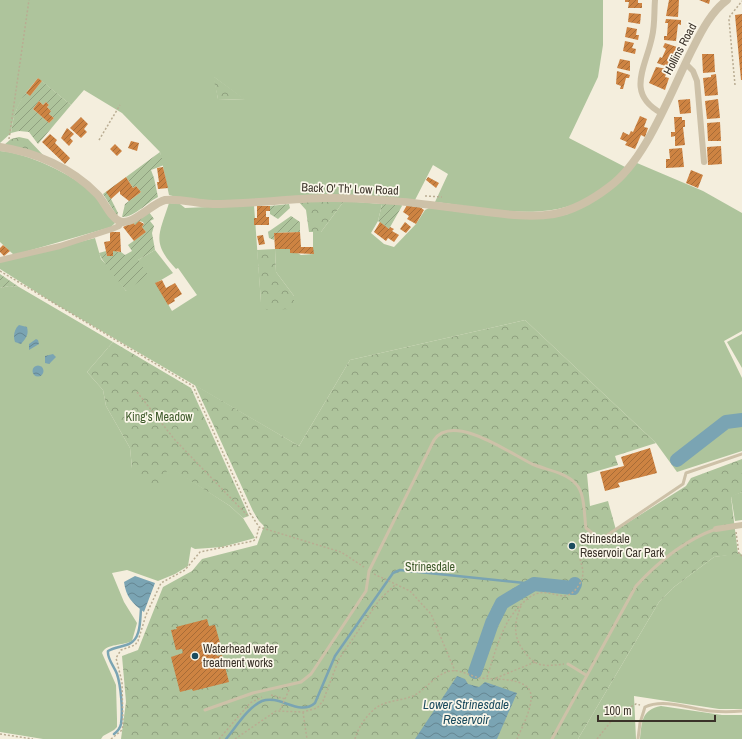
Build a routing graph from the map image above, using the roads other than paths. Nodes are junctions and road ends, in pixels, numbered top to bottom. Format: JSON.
{"nodes":[{"id":1,"x":655,"y":0,"type":"edge"},
{"id":2,"x":727,"y":0,"type":"edge"},
{"id":3,"x":685,"y":63,"type":"junction"},
{"id":4,"x":661,"y":113,"type":"junction"},
{"id":5,"x":0,"y":147,"type":"edge"},
{"id":6,"x":704,"y":162,"type":"dead end"},
{"id":7,"x":122,"y":222,"type":"junction"},
{"id":8,"x":0,"y":260,"type":"edge"},
{"id":9,"x":742,"y":454,"type":"edge"},
{"id":10,"x":739,"y":526,"type":"edge"},
{"id":11,"x":716,"y":529,"type":"joint"},
{"id":12,"x":568,"y":664,"type":"road end"},
{"id":13,"x":586,"y":675,"type":"junction"},
{"id":14,"x":205,"y":710,"type":"dead end"},
{"id":15,"x":742,"y":711,"type":"edge"},
{"id":16,"x":552,"y":739,"type":"edge"},
{"id":17,"x":638,"y":739,"type":"edge"}],
"edges":[{"from":1,"to":4,"type":"street"},
{"from":2,"to":3,"type":"street","name":"Hollins Road"},
{"from":3,"to":4,"type":"street","name":"Hollins Road"},
{"from":3,"to":6,"type":"street"},
{"from":4,"to":7,"type":"street","name":"Back O' Th' Low Road"},
{"from":5,"to":7,"type":"street"},
{"from":7,"to":8,"type":"street"},
{"from":9,"to":14,"type":"lane"},
{"from":10,"to":11,"type":"street"},
{"from":11,"to":13,"type":"lane"},
{"from":12,"to":13,"type":"lane"},
{"from":13,"to":16,"type":"lane"},
{"from":15,"to":17,"type":"lane"}]}
